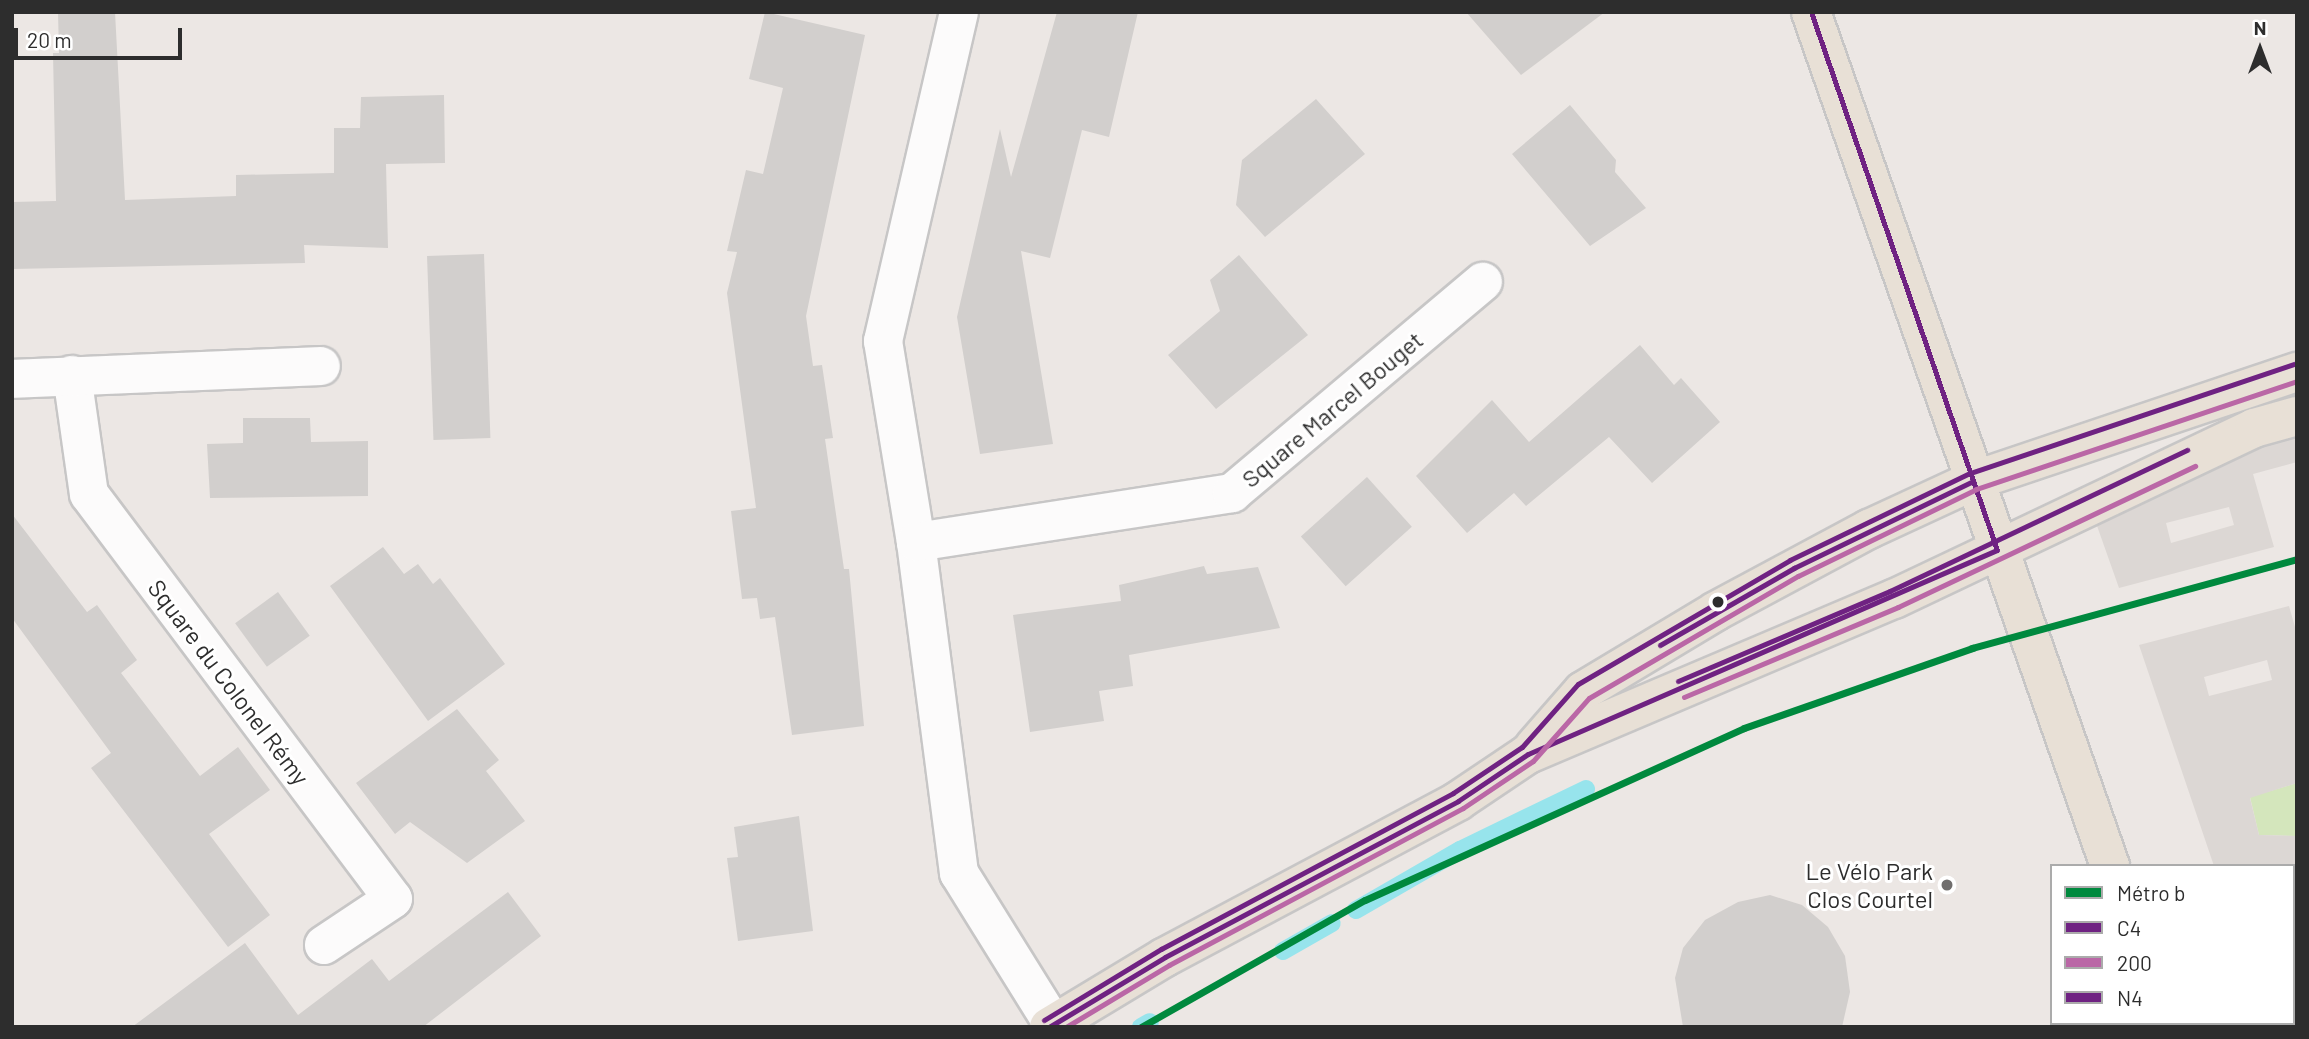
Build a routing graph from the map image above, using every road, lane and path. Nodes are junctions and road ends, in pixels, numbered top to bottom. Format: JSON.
{"nodes":[{"id":1,"x":959,"y":12,"type":"edge"},
{"id":2,"x":1811,"y":12,"type":"edge"},
{"id":3,"x":1483,"y":282,"type":"dead end"},
{"id":4,"x":321,"y":366,"type":"dead end"},
{"id":5,"x":2297,"y":372,"type":"edge"},
{"id":6,"x":72,"y":375,"type":"junction"},
{"id":7,"x":12,"y":379,"type":"edge"},
{"id":8,"x":2297,"y":416,"type":"edge"},
{"id":9,"x":1973,"y":481,"type":"junction"},
{"id":10,"x":916,"y":542,"type":"junction"},
{"id":11,"x":1997,"y":550,"type":"junction"},
{"id":12,"x":1528,"y":754,"type":"junction"},
{"id":13,"x":2109,"y":864,"type":"edge"},
{"id":14,"x":324,"y":945,"type":"dead end"},
{"id":15,"x":1051,"y":1026,"type":"edge"}],
"edges":[{"from":1,"to":10,"type":"street"},
{"from":2,"to":9,"type":"main road"},
{"from":3,"to":10,"type":"street","name":"Square Marcel Bouget"},
{"from":4,"to":6,"type":"street"},
{"from":5,"to":9,"type":"main road"},
{"from":6,"to":7,"type":"street"},
{"from":6,"to":14,"type":"street","name":"Square du Colonel Rémy"},
{"from":8,"to":11,"type":"main road"},
{"from":9,"to":11,"type":"main road"},
{"from":9,"to":12,"type":"main road"},
{"from":10,"to":15,"type":"street"},
{"from":11,"to":12,"type":"main road"},
{"from":11,"to":13,"type":"main road"},
{"from":12,"to":15,"type":"main road"}]}
